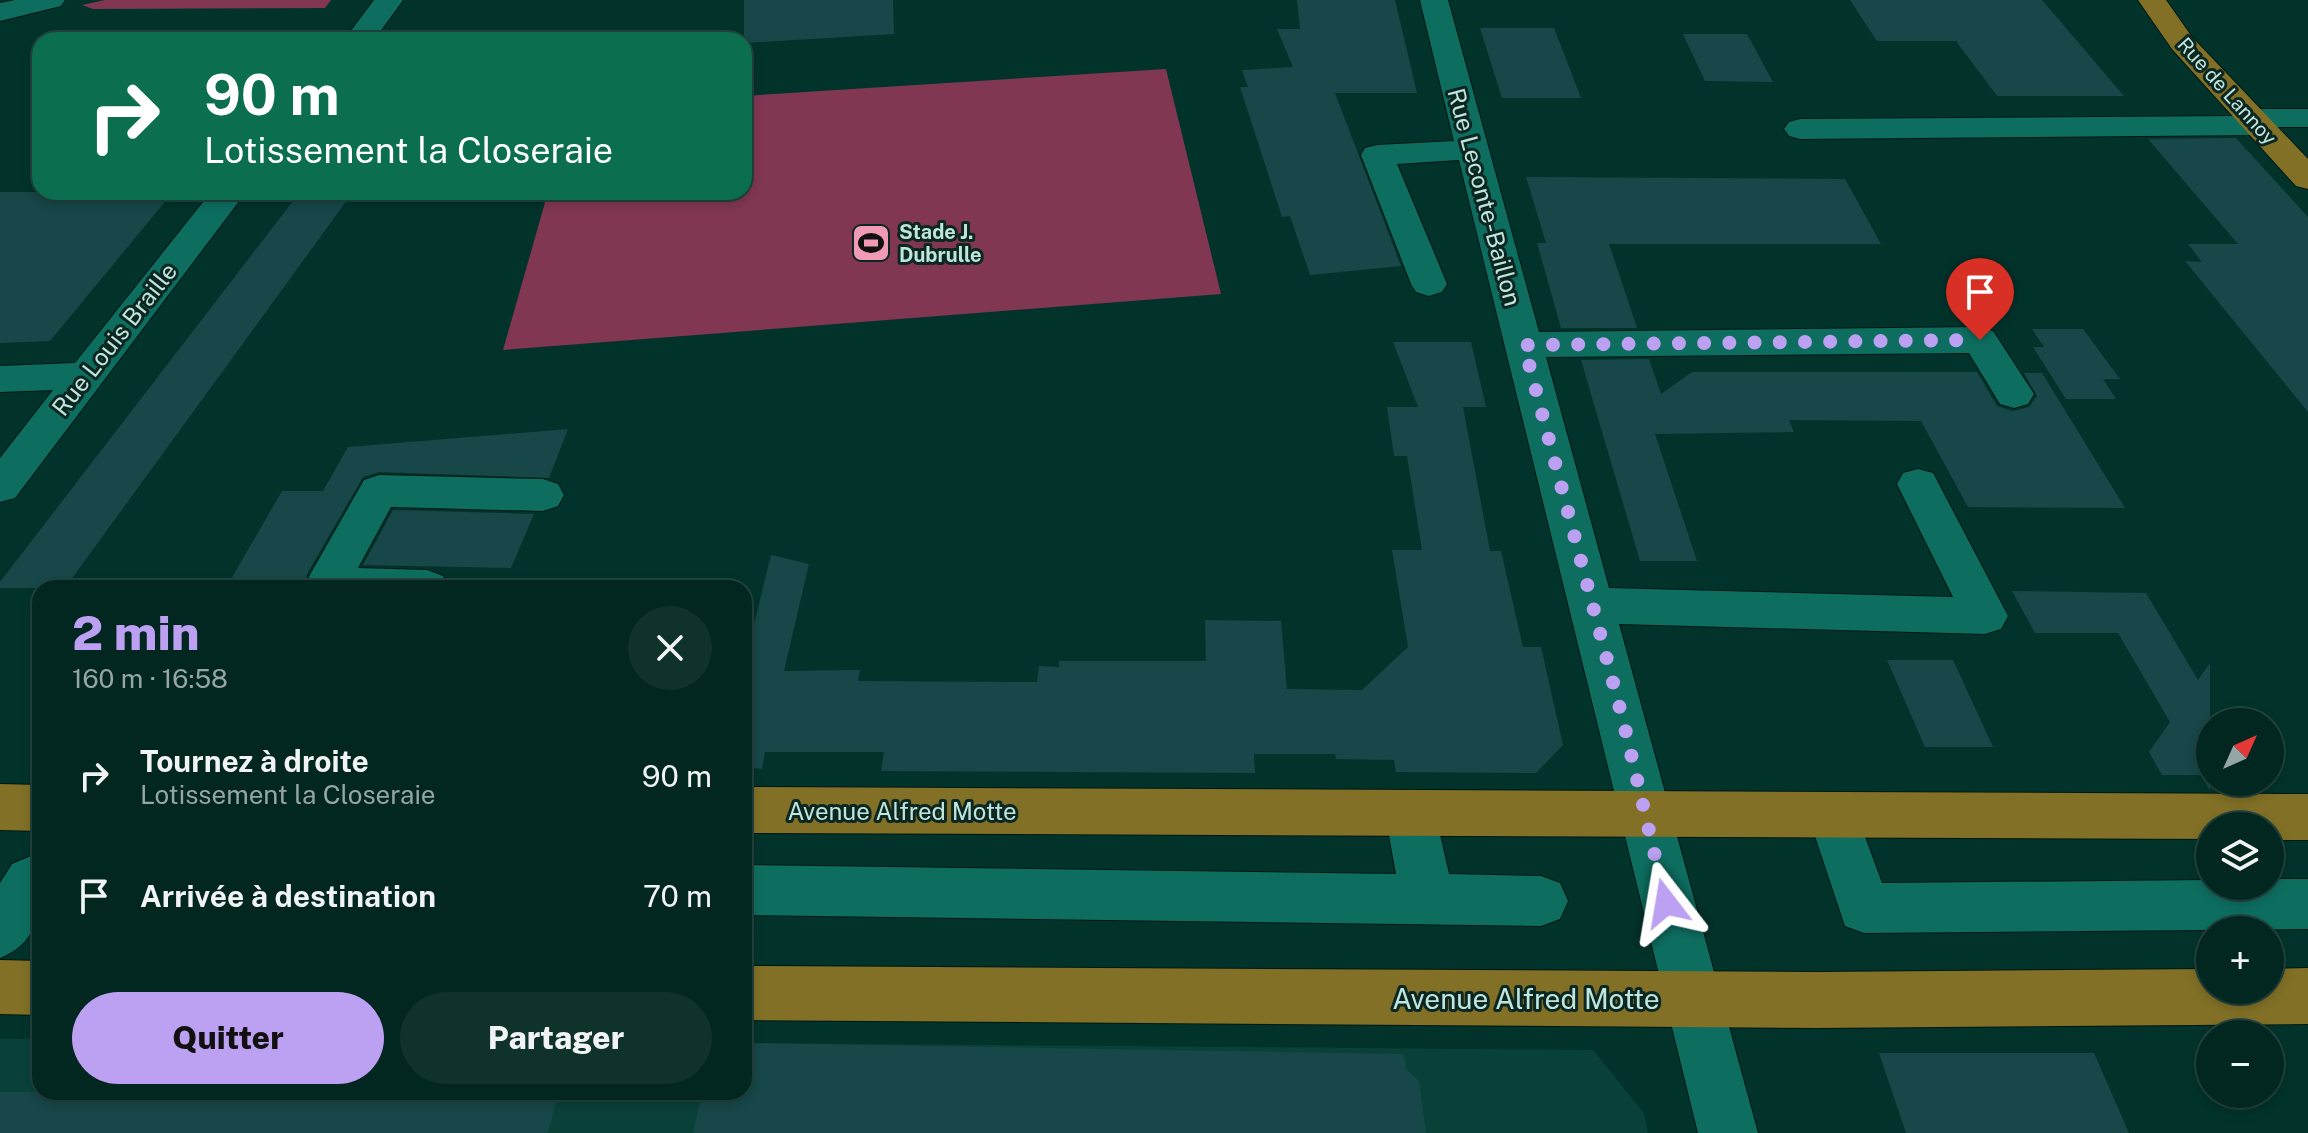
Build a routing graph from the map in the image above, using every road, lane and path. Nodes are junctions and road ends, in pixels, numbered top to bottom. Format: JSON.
{"nodes":[{"id":1,"x":51,"y":0,"type":"edge"},
{"id":2,"x":389,"y":0,"type":"edge"},
{"id":3,"x":1434,"y":0,"type":"edge"},
{"id":4,"x":2152,"y":0,"type":"edge"},
{"id":5,"x":0,"y":12,"type":"edge"},
{"id":6,"x":365,"y":32,"type":"edge"},
{"id":7,"x":2308,"y":118,"type":"edge"},
{"id":8,"x":2253,"y":121,"type":"junction"},
{"id":9,"x":1800,"y":129,"type":"dead end"},
{"id":10,"x":1472,"y":150,"type":"junction"},
{"id":11,"x":2308,"y":179,"type":"edge"},
{"id":12,"x":223,"y":200,"type":"edge"},
{"id":13,"x":1429,"y":284,"type":"dead end"},
{"id":14,"x":1524,"y":345,"type":"junction"},
{"id":15,"x":87,"y":376,"type":"junction"},
{"id":16,"x":0,"y":379,"type":"edge"},
{"id":17,"x":2014,"y":394,"type":"dead end"},
{"id":18,"x":1918,"y":484,"type":"dead end"},
{"id":19,"x":0,"y":487,"type":"edge"},
{"id":20,"x":543,"y":495,"type":"dead end"},
{"id":21,"x":330,"y":580,"type":"edge"},
{"id":22,"x":1592,"y":605,"type":"junction"},
{"id":23,"x":0,"y":807,"type":"edge"},
{"id":24,"x":32,"y":808,"type":"edge"},
{"id":25,"x":752,"y":810,"type":"edge"},
{"id":26,"x":1410,"y":813,"type":"junction"},
{"id":27,"x":1643,"y":814,"type":"junction"},
{"id":28,"x":1833,"y":815,"type":"junction"},
{"id":29,"x":2308,"y":817,"type":"edge"},
{"id":30,"x":32,"y":881,"type":"edge"},
{"id":31,"x":752,"y":890,"type":"edge"},
{"id":32,"x":1428,"y":899,"type":"junction"},
{"id":33,"x":1541,"y":901,"type":"dead end"},
{"id":34,"x":2308,"y":904,"type":"edge"},
{"id":35,"x":0,"y":932,"type":"edge"},
{"id":36,"x":0,"y":987,"type":"edge"},
{"id":37,"x":32,"y":988,"type":"edge"},
{"id":38,"x":752,"y":993,"type":"edge"},
{"id":39,"x":2308,"y":996,"type":"edge"},
{"id":40,"x":1691,"y":999,"type":"junction"},
{"id":41,"x":1728,"y":1133,"type":"edge"}],
"edges":[{"from":1,"to":5,"type":"street"},
{"from":2,"to":6,"type":"street"},
{"from":3,"to":10,"type":"street","name":"Rue Leconte-Baillon"},
{"from":4,"to":8,"type":"main road","name":"Rue de Lannoy"},
{"from":7,"to":8,"type":"street"},
{"from":8,"to":9,"type":"street"},
{"from":8,"to":11,"type":"main road","name":"Rue de Lannoy"},
{"from":10,"to":13,"type":"street"},
{"from":10,"to":14,"type":"street","name":"Rue Leconte-Baillon"},
{"from":12,"to":15,"type":"street","name":"Rue Louis Braille"},
{"from":14,"to":17,"type":"street"},
{"from":14,"to":22,"type":"street","name":"Rue Leconte-Baillon"},
{"from":15,"to":16,"type":"street"},
{"from":15,"to":19,"type":"street","name":"Rue Louis Braille"},
{"from":18,"to":22,"type":"street"},
{"from":20,"to":21,"type":"street"},
{"from":22,"to":27,"type":"street","name":"Rue Leconte-Baillon"},
{"from":23,"to":24,"type":"main road"},
{"from":25,"to":26,"type":"main road","name":"Avenue Alfred Motte"},
{"from":26,"to":27,"type":"main road","name":"Avenue Alfred Motte"},
{"from":26,"to":32,"type":"street"},
{"from":27,"to":28,"type":"main road","name":"Avenue Alfred Motte"},
{"from":27,"to":40,"type":"street","name":"Rue Leconte-Baillon"},
{"from":28,"to":29,"type":"main road","name":"Avenue Alfred Motte"},
{"from":28,"to":34,"type":"street"},
{"from":30,"to":35,"type":"street"},
{"from":31,"to":32,"type":"street"},
{"from":32,"to":33,"type":"street"},
{"from":36,"to":37,"type":"main road"},
{"from":38,"to":40,"type":"main road","name":"Avenue Alfred Motte"},
{"from":39,"to":40,"type":"main road","name":"Avenue Alfred Motte"},
{"from":40,"to":41,"type":"street","name":"Rue Leconte-Baillon"}]}
